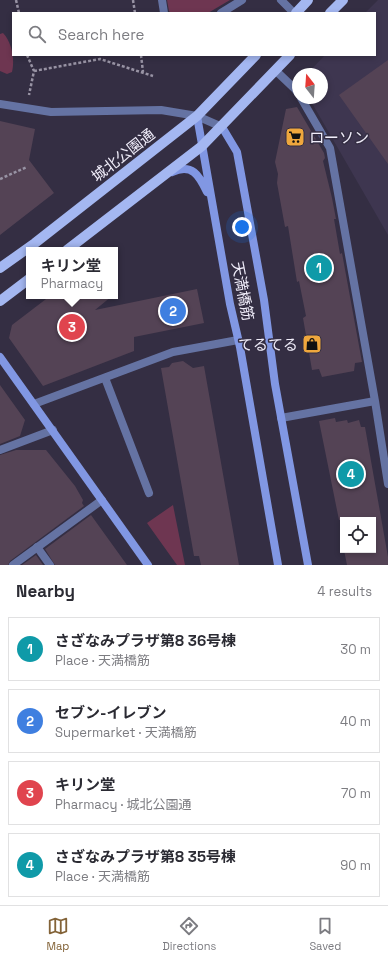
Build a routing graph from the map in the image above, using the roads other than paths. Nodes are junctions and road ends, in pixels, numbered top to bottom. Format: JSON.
{"nodes":[{"id":1,"x":162,"y":0,"type":"edge"},
{"id":2,"x":242,"y":0,"type":"edge"},
{"id":3,"x":280,"y":0,"type":"edge"},
{"id":4,"x":308,"y":0,"type":"edge"},
{"id":5,"x":343,"y":0,"type":"edge"},
{"id":6,"x":164,"y":12,"type":"edge"},
{"id":7,"x":223,"y":12,"type":"edge"},
{"id":8,"x":294,"y":12,"type":"edge"},
{"id":9,"x":296,"y":12,"type":"edge"},
{"id":10,"x":331,"y":12,"type":"edge"},
{"id":11,"x":255,"y":56,"type":"edge"},
{"id":12,"x":289,"y":56,"type":"edge"},
{"id":13,"x":275,"y":70,"type":"junction"},
{"id":14,"x":292,"y":85,"type":"edge"},
{"id":15,"x":0,"y":104,"type":"edge"},
{"id":16,"x":304,"y":104,"type":"edge"},
{"id":17,"x":197,"y":116,"type":"junction"},
{"id":18,"x":222,"y":127,"type":"junction"},
{"id":19,"x":202,"y":146,"type":"junction"},
{"id":20,"x":163,"y":176,"type":"junction"},
{"id":21,"x":212,"y":202,"type":"junction"},
{"id":22,"x":29,"y":247,"type":"edge"},
{"id":23,"x":71,"y":247,"type":"edge"},
{"id":24,"x":26,"y":249,"type":"edge"},
{"id":25,"x":0,"y":268,"type":"edge"},
{"id":26,"x":26,"y":281,"type":"edge"},
{"id":27,"x":0,"y":301,"type":"edge"},
{"id":28,"x":238,"y":340,"type":"junction"},
{"id":29,"x":0,"y":357,"type":"edge"},
{"id":30,"x":105,"y":378,"type":"junction"},
{"id":31,"x":375,"y":401,"type":"junction"},
{"id":32,"x":34,"y":404,"type":"junction"},
{"id":33,"x":281,"y":418,"type":"junction"},
{"id":34,"x":52,"y":430,"type":"junction"},
{"id":35,"x":0,"y":450,"type":"edge"},
{"id":36,"x":388,"y":484,"type":"edge"},
{"id":37,"x":149,"y":493,"type":"dead end"},
{"id":38,"x":102,"y":500,"type":"junction"},
{"id":39,"x":37,"y":547,"type":"junction"},
{"id":40,"x":13,"y":565,"type":"edge"},
{"id":41,"x":50,"y":565,"type":"edge"},
{"id":42,"x":148,"y":565,"type":"edge"},
{"id":43,"x":278,"y":565,"type":"edge"},
{"id":44,"x":308,"y":565,"type":"edge"}],
"edges":[{"from":1,"to":6,"type":"street"},
{"from":2,"to":7,"type":"street"},
{"from":3,"to":8,"type":"street"},
{"from":4,"to":9,"type":"main road"},
{"from":5,"to":10,"type":"main road"},
{"from":11,"to":17,"type":"main road","name":"城北公園通"},
{"from":12,"to":13,"type":"main road"},
{"from":13,"to":14,"type":"street"},
{"from":13,"to":18,"type":"main road"},
{"from":15,"to":17,"type":"street"},
{"from":16,"to":31,"type":"street"},
{"from":17,"to":18,"type":"street"},
{"from":17,"to":19,"type":"street","name":"天満橋筋"},
{"from":17,"to":22,"type":"main road","name":"城北公園通"},
{"from":18,"to":19,"type":"main road"},
{"from":18,"to":33,"type":"street","name":"天満橋筋"},
{"from":19,"to":20,"type":"main road"},
{"from":19,"to":21,"type":"street","name":"天満橋筋"},
{"from":20,"to":21,"type":"street"},
{"from":20,"to":23,"type":"main road"},
{"from":21,"to":28,"type":"street","name":"天満橋筋"},
{"from":24,"to":25,"type":"main road","name":"城北公園通"},
{"from":26,"to":27,"type":"main road"},
{"from":28,"to":30,"type":"street"},
{"from":28,"to":43,"type":"street","name":"天満橋筋"},
{"from":29,"to":32,"type":"street"},
{"from":30,"to":32,"type":"street"},
{"from":30,"to":37,"type":"street"},
{"from":31,"to":33,"type":"street"},
{"from":31,"to":36,"type":"street"},
{"from":32,"to":34,"type":"street"},
{"from":33,"to":44,"type":"street","name":"天満橋筋"},
{"from":34,"to":35,"type":"street"},
{"from":34,"to":38,"type":"street"},
{"from":38,"to":39,"type":"street"},
{"from":38,"to":42,"type":"street"},
{"from":39,"to":40,"type":"street"},
{"from":39,"to":41,"type":"street"}]}
